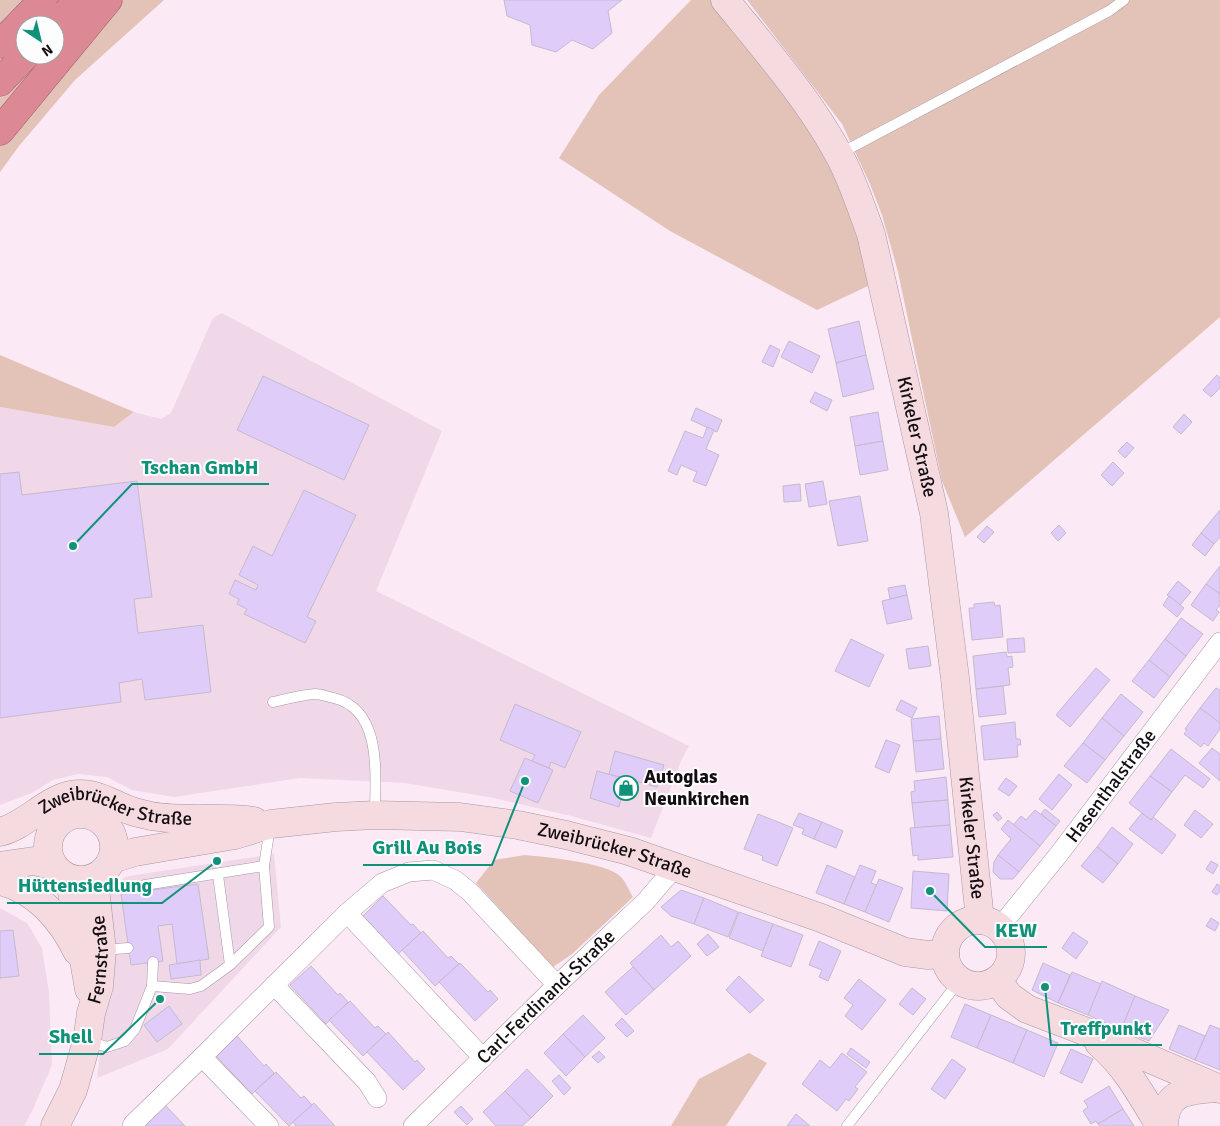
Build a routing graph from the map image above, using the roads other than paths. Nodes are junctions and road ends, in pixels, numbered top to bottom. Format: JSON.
{"nodes":[{"id":1,"x":43,"y":0,"type":"edge"},
{"id":2,"x":79,"y":0,"type":"edge"},
{"id":3,"x":108,"y":0,"type":"edge"},
{"id":4,"x":725,"y":0,"type":"edge"},
{"id":5,"x":1124,"y":0,"type":"edge"},
{"id":6,"x":65,"y":15,"type":"edge"},
{"id":7,"x":0,"y":44,"type":"edge"},
{"id":8,"x":16,"y":65,"type":"edge"},
{"id":9,"x":0,"y":82,"type":"edge"},
{"id":10,"x":0,"y":131,"type":"edge"},
{"id":11,"x":839,"y":154,"type":"junction"},
{"id":12,"x":1220,"y":642,"type":"edge"},
{"id":13,"x":273,"y":702,"type":"dead end"},
{"id":14,"x":375,"y":815,"type":"junction"},
{"id":15,"x":240,"y":819,"type":"junction"},
{"id":16,"x":271,"y":824,"type":"junction"},
{"id":17,"x":52,"y":830,"type":"junction"},
{"id":18,"x":0,"y":832,"type":"edge"},
{"id":19,"x":0,"y":842,"type":"edge"},
{"id":20,"x":107,"y":856,"type":"junction"},
{"id":21,"x":0,"y":866,"type":"edge"},
{"id":22,"x":264,"y":866,"type":"junction"},
{"id":23,"x":676,"y":866,"type":"junction"},
{"id":24,"x":60,"y":871,"type":"junction"},
{"id":25,"x":218,"y":875,"type":"junction"},
{"id":26,"x":0,"y":881,"type":"edge"},
{"id":27,"x":145,"y":891,"type":"dead end"},
{"id":28,"x":347,"y":913,"type":"junction"},
{"id":29,"x":990,"y":923,"type":"junction"},
{"id":30,"x":945,"y":954,"type":"junction"},
{"id":31,"x":105,"y":955,"type":"junction"},
{"id":32,"x":153,"y":962,"type":"dead end"},
{"id":33,"x":230,"y":965,"type":"junction"},
{"id":34,"x":960,"y":980,"type":"junction"},
{"id":35,"x":997,"y":980,"type":"junction"},
{"id":36,"x":274,"y":985,"type":"junction"},
{"id":37,"x":557,"y":985,"type":"junction"},
{"id":38,"x":152,"y":986,"type":"junction"},
{"id":39,"x":1087,"y":1032,"type":"junction"},
{"id":40,"x":87,"y":1041,"type":"junction"},
{"id":41,"x":202,"y":1057,"type":"junction"},
{"id":42,"x":483,"y":1058,"type":"junction"},
{"id":43,"x":1218,"y":1089,"type":"edge"},
{"id":44,"x":377,"y":1098,"type":"dead end"},
{"id":45,"x":55,"y":1126,"type":"edge"},
{"id":46,"x":132,"y":1126,"type":"edge"},
{"id":47,"x":270,"y":1126,"type":"edge"},
{"id":48,"x":413,"y":1126,"type":"edge"},
{"id":49,"x":847,"y":1126,"type":"edge"},
{"id":50,"x":1162,"y":1126,"type":"edge"}],
"edges":[{"from":1,"to":7,"type":"highway"},
{"from":2,"to":6,"type":"highway"},
{"from":3,"to":10,"type":"highway"},
{"from":4,"to":11,"type":"main road","name":"Kirkeler Straße"},
{"from":5,"to":11,"type":"lane"},
{"from":8,"to":9,"type":"highway"},
{"from":11,"to":29,"type":"main road","name":"Kirkeler Straße"},
{"from":12,"to":29,"type":"street","name":"Hasenthalstraße"},
{"from":13,"to":14,"type":"lane"},
{"from":14,"to":16,"type":"main road","name":"Zweibrücker Straße"},
{"from":14,"to":23,"type":"main road","name":"Zweibrücker Straße"},
{"from":15,"to":16,"type":"main road","name":"Zweibrücker Straße"},
{"from":15,"to":18,"type":"main road","name":"Zweibrücker Straße"},
{"from":15,"to":20,"type":"main road","name":"Zweibrücker Straße"},
{"from":16,"to":20,"type":"main road","name":"Zweibrücker Straße"},
{"from":16,"to":22,"type":"lane"},
{"from":17,"to":19,"type":"main road","name":"Zweibrücker Straße"},
{"from":17,"to":20,"type":"main road"},
{"from":17,"to":24,"type":"main road"},
{"from":20,"to":24,"type":"main road"},
{"from":20,"to":31,"type":"main road","name":"Fernstraße"},
{"from":21,"to":24,"type":"main road"},
{"from":22,"to":25,"type":"lane"},
{"from":22,"to":33,"type":"lane"},
{"from":23,"to":30,"type":"main road","name":"Zweibrücker Straße"},
{"from":23,"to":37,"type":"street","name":"Carl-Ferdinand-Straße"},
{"from":24,"to":31,"type":"main road","name":"Fernstraße"},
{"from":25,"to":27,"type":"lane"},
{"from":25,"to":33,"type":"lane"},
{"from":26,"to":31,"type":"main road"},
{"from":28,"to":36,"type":"street"},
{"from":28,"to":37,"type":"street"},
{"from":28,"to":42,"type":"street"},
{"from":29,"to":30,"type":"main road"},
{"from":29,"to":35,"type":"main road"},
{"from":30,"to":34,"type":"main road"},
{"from":31,"to":40,"type":"main road","name":"Fernstraße"},
{"from":32,"to":38,"type":"lane"},
{"from":33,"to":38,"type":"lane"},
{"from":34,"to":35,"type":"main road"},
{"from":34,"to":49,"type":"lane"},
{"from":35,"to":39,"type":"main road"},
{"from":36,"to":41,"type":"street"},
{"from":36,"to":44,"type":"street"},
{"from":37,"to":42,"type":"street","name":"Carl-Ferdinand-Straße"},
{"from":38,"to":40,"type":"lane"},
{"from":39,"to":43,"type":"main road"},
{"from":39,"to":50,"type":"main road"},
{"from":40,"to":45,"type":"main road","name":"Fernstraße"},
{"from":41,"to":46,"type":"street"},
{"from":41,"to":47,"type":"street"},
{"from":42,"to":48,"type":"street","name":"Carl-Ferdinand-Straße"},
{"from":43,"to":50,"type":"main road"}]}
